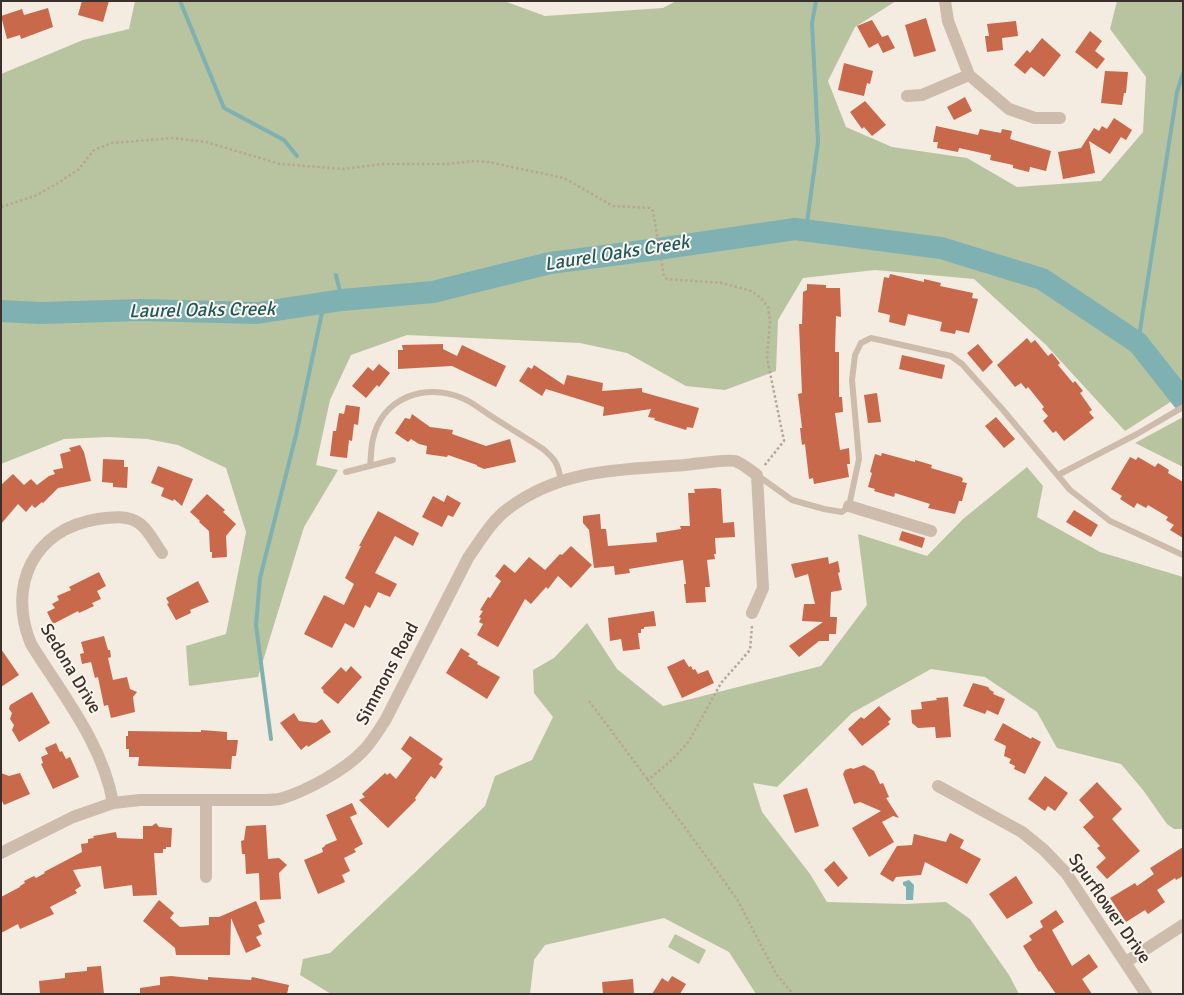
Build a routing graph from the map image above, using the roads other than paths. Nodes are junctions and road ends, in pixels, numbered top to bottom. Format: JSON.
{"nodes":[{"id":1,"x":945,"y":1,"type":"edge"},
{"id":2,"x":969,"y":74,"type":"junction"},
{"id":3,"x":907,"y":96,"type":"dead end"},
{"id":4,"x":1060,"y":118,"type":"dead end"},
{"id":5,"x":1183,"y":406,"type":"edge"},
{"id":6,"x":393,"y":460,"type":"dead end"},
{"id":7,"x":370,"y":466,"type":"junction"},
{"id":8,"x":346,"y":472,"type":"dead end"},
{"id":9,"x":757,"y":475,"type":"junction"},
{"id":10,"x":1058,"y":476,"type":"junction"},
{"id":11,"x":561,"y":480,"type":"junction"},
{"id":12,"x":849,"y":506,"type":"junction"},
{"id":13,"x":931,"y":531,"type":"dead end"},
{"id":14,"x":162,"y":553,"type":"dead end"},
{"id":15,"x":1183,"y":555,"type":"edge"},
{"id":16,"x":752,"y":613,"type":"road end"},
{"id":17,"x":938,"y":786,"type":"dead end"},
{"id":18,"x":206,"y":800,"type":"junction"},
{"id":19,"x":114,"y":803,"type":"junction"},
{"id":20,"x":1,"y":852,"type":"edge"},
{"id":21,"x":206,"y":876,"type":"dead end"},
{"id":22,"x":1183,"y":925,"type":"edge"},
{"id":23,"x":1126,"y":962,"type":"junction"},
{"id":24,"x":1146,"y":994,"type":"edge"}],
"edges":[{"from":1,"to":2,"type":"street"},
{"from":2,"to":3,"type":"street"},
{"from":2,"to":4,"type":"street"},
{"from":5,"to":10,"type":"lane"},
{"from":6,"to":7,"type":"lane"},
{"from":7,"to":8,"type":"lane"},
{"from":7,"to":11,"type":"lane"},
{"from":9,"to":11,"type":"street","name":"Simmons Road"},
{"from":9,"to":12,"type":"lane"},
{"from":9,"to":16,"type":"street"},
{"from":10,"to":12,"type":"lane"},
{"from":10,"to":15,"type":"lane"},
{"from":11,"to":18,"type":"street","name":"Simmons Road"},
{"from":12,"to":13,"type":"street"},
{"from":14,"to":19,"type":"street","name":"Sedona Drive"},
{"from":17,"to":23,"type":"street","name":"Spurflower Drive"},
{"from":18,"to":19,"type":"street","name":"Simmons Road"},
{"from":18,"to":21,"type":"street"},
{"from":19,"to":20,"type":"street","name":"Simmons Road"},
{"from":22,"to":23,"type":"street"},
{"from":23,"to":24,"type":"street","name":"Spurflower Drive"}]}
